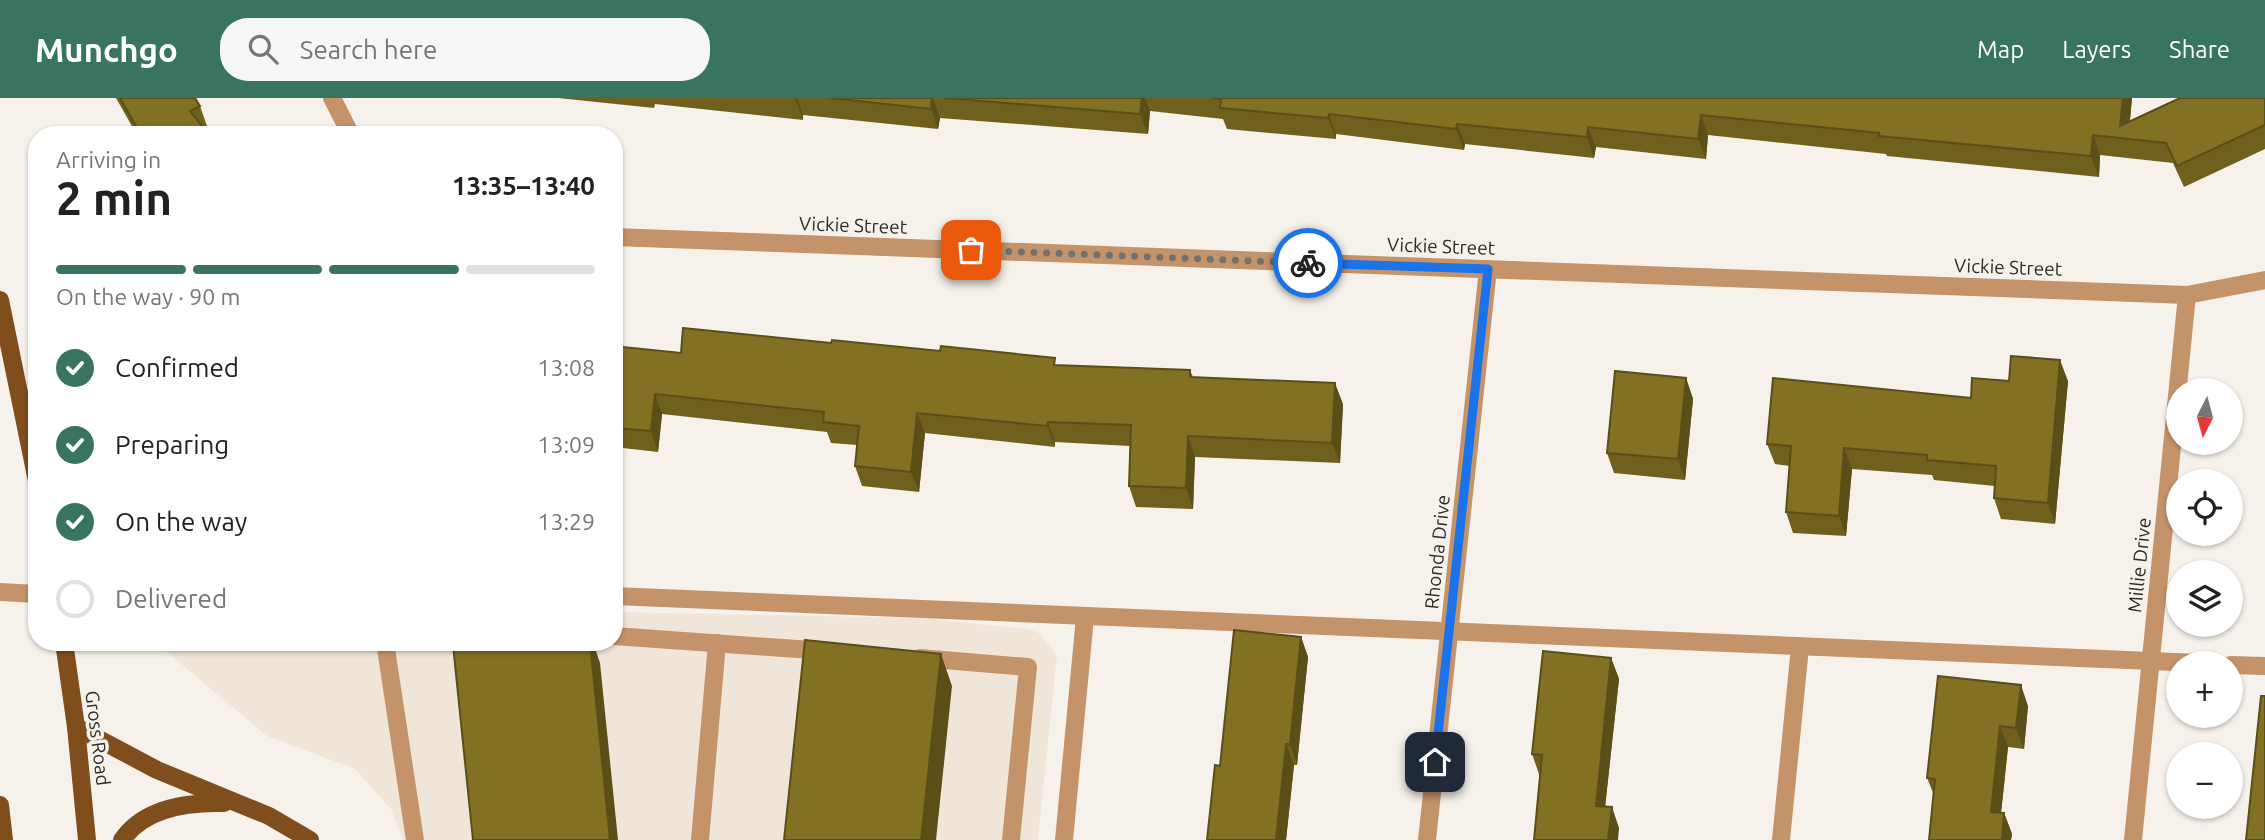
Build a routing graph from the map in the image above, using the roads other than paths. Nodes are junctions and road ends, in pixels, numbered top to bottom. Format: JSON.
{"nodes":[{"id":1,"x":332,"y":98,"type":"edge"},
{"id":2,"x":346,"y":126,"type":"edge"},
{"id":3,"x":623,"y":237,"type":"edge"},
{"id":4,"x":1488,"y":269,"type":"junction"},
{"id":5,"x":2265,"y":281,"type":"edge"},
{"id":6,"x":2187,"y":295,"type":"junction"},
{"id":7,"x":0,"y":300,"type":"edge"},
{"id":8,"x":28,"y":437,"type":"edge"},
{"id":9,"x":0,"y":592,"type":"edge"},
{"id":10,"x":28,"y":594,"type":"edge"},
{"id":11,"x":623,"y":596,"type":"edge"},
{"id":12,"x":1085,"y":617,"type":"junction"},
{"id":13,"x":1449,"y":633,"type":"junction"},
{"id":14,"x":623,"y":637,"type":"edge"},
{"id":15,"x":717,"y":643,"type":"junction"},
{"id":16,"x":1800,"y":647,"type":"junction"},
{"id":17,"x":65,"y":651,"type":"edge"},
{"id":18,"x":386,"y":651,"type":"edge"},
{"id":19,"x":839,"y":652,"type":"edge"},
{"id":20,"x":906,"y":657,"type":"edge"},
{"id":21,"x":2151,"y":661,"type":"junction"},
{"id":22,"x":2166,"y":662,"type":"edge"},
{"id":23,"x":2243,"y":665,"type":"edge"},
{"id":24,"x":2265,"y":666,"type":"edge"},
{"id":25,"x":76,"y":727,"type":"junction"},
{"id":26,"x":234,"y":803,"type":"junction"},
{"id":27,"x":0,"y":805,"type":"edge"},
{"id":28,"x":4,"y":840,"type":"edge"},
{"id":29,"x":87,"y":840,"type":"edge"},
{"id":30,"x":121,"y":840,"type":"edge"},
{"id":31,"x":310,"y":840,"type":"edge"},
{"id":32,"x":415,"y":840,"type":"edge"},
{"id":33,"x":700,"y":840,"type":"edge"},
{"id":34,"x":1011,"y":840,"type":"edge"},
{"id":35,"x":1064,"y":840,"type":"edge"},
{"id":36,"x":1427,"y":840,"type":"edge"},
{"id":37,"x":1780,"y":840,"type":"edge"},
{"id":38,"x":2133,"y":840,"type":"edge"}],
"edges":[{"from":1,"to":2,"type":"street"},
{"from":3,"to":4,"type":"street","name":"Vickie Street"},
{"from":4,"to":6,"type":"street","name":"Vickie Street"},
{"from":4,"to":13,"type":"street","name":"Rhonda Drive"},
{"from":5,"to":6,"type":"street","name":"Vickie Street"},
{"from":6,"to":21,"type":"street","name":"Millie Drive"},
{"from":7,"to":8,"type":"main road"},
{"from":9,"to":10,"type":"street"},
{"from":11,"to":12,"type":"street"},
{"from":12,"to":13,"type":"street"},
{"from":12,"to":35,"type":"street"},
{"from":13,"to":16,"type":"street"},
{"from":13,"to":36,"type":"street","name":"Rhonda Drive"},
{"from":14,"to":15,"type":"street"},
{"from":15,"to":19,"type":"street"},
{"from":15,"to":33,"type":"street"},
{"from":16,"to":21,"type":"street"},
{"from":16,"to":37,"type":"street"},
{"from":17,"to":25,"type":"main road","name":"Gross Road"},
{"from":18,"to":32,"type":"street"},
{"from":20,"to":34,"type":"street"},
{"from":21,"to":22,"type":"street"},
{"from":21,"to":38,"type":"street","name":"Millie Drive"},
{"from":23,"to":24,"type":"street"},
{"from":25,"to":26,"type":"main road"},
{"from":25,"to":29,"type":"main road","name":"Gross Road"},
{"from":26,"to":30,"type":"main road"},
{"from":26,"to":31,"type":"main road"},
{"from":27,"to":28,"type":"main road"}]}
